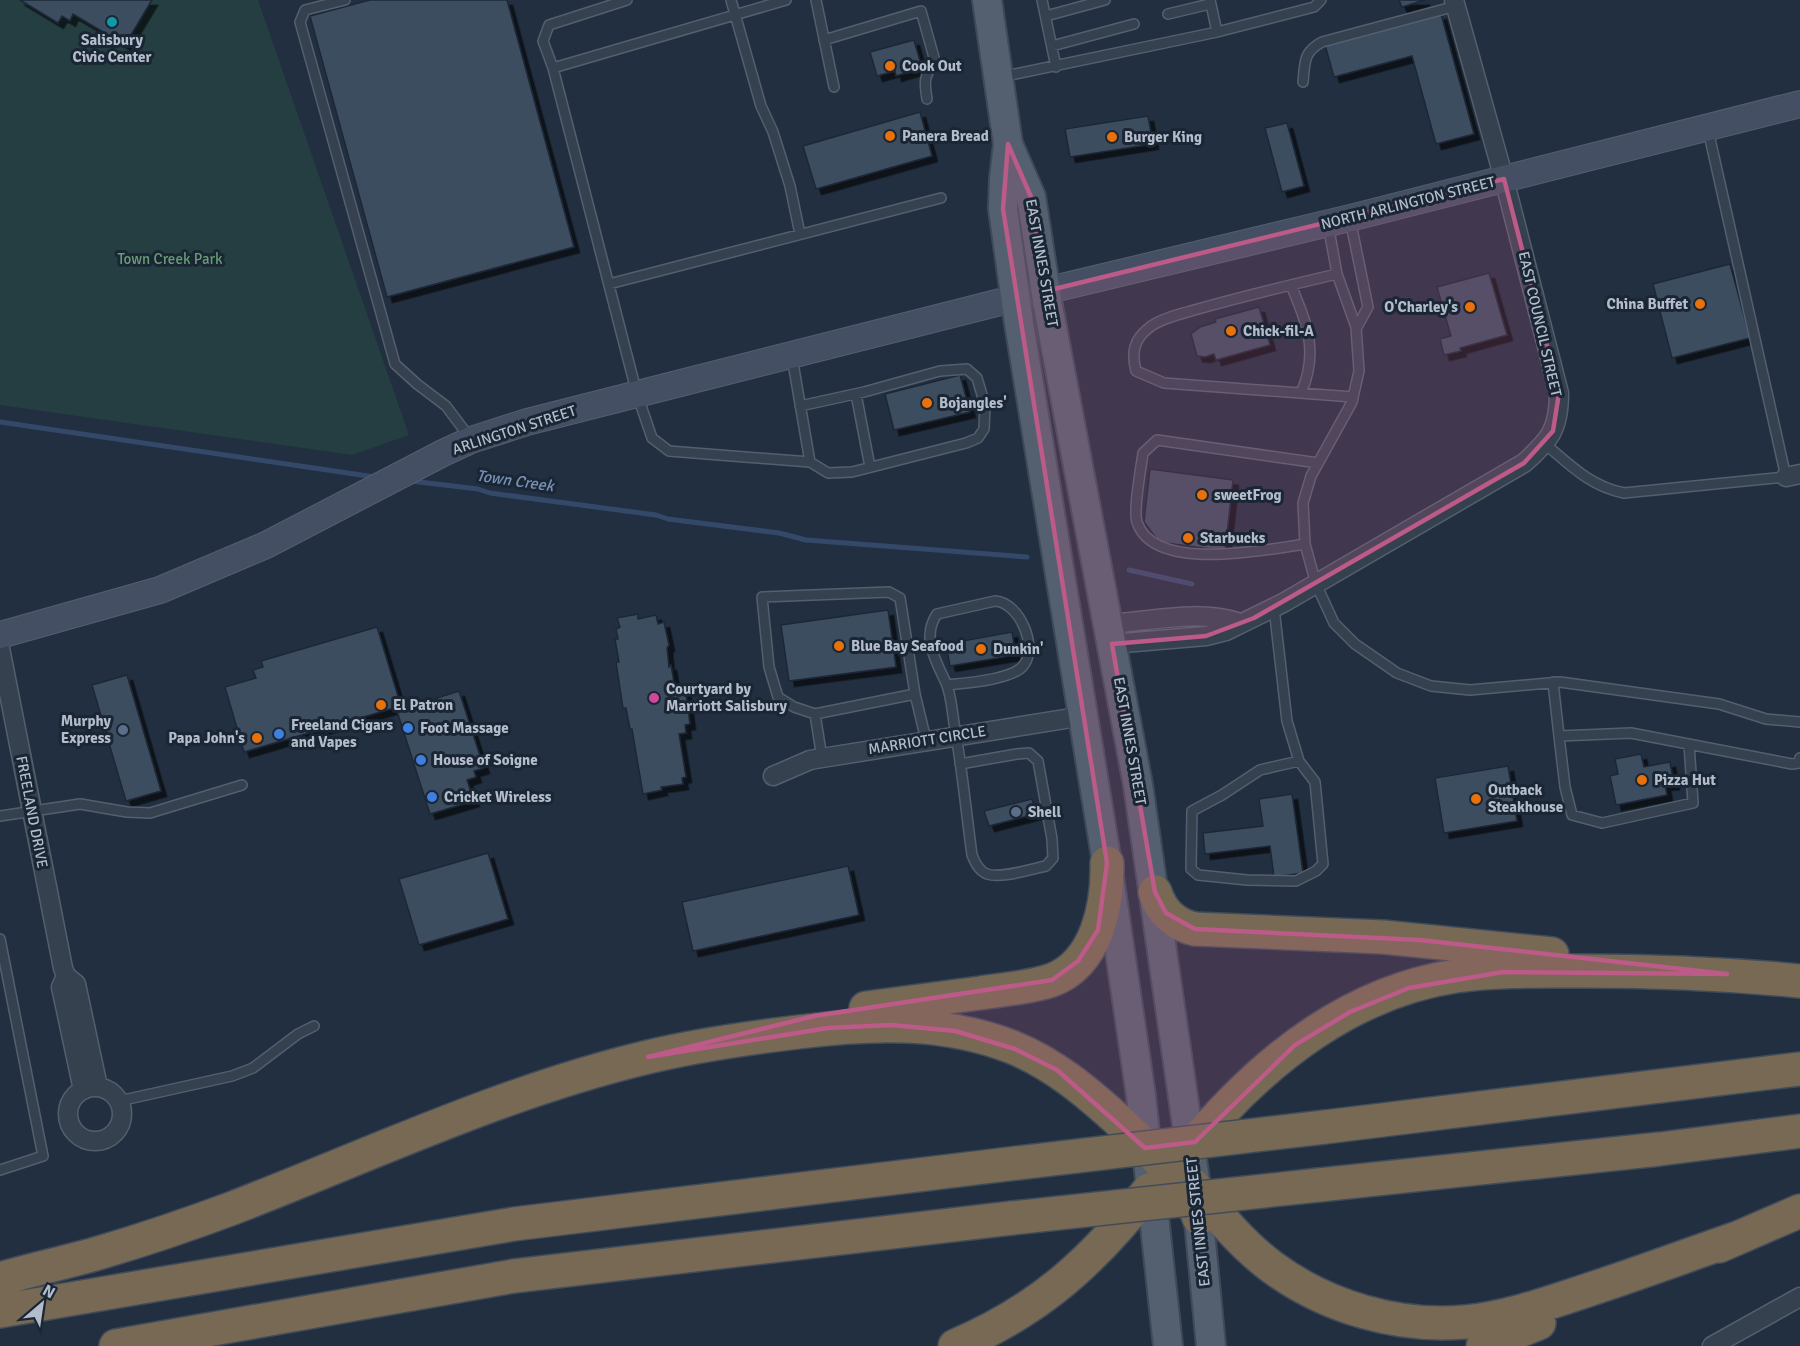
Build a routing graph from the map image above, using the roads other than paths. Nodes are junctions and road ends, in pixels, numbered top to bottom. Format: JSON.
{"nodes":[{"id":1,"x":345,"y":0,"type":"edge"},
{"id":2,"x":627,"y":0,"type":"edge"},
{"id":3,"x":730,"y":0,"type":"edge"},
{"id":4,"x":786,"y":0,"type":"edge"},
{"id":5,"x":816,"y":0,"type":"edge"},
{"id":6,"x":1042,"y":0,"type":"edge"},
{"id":7,"x":1105,"y":0,"type":"edge"},
{"id":8,"x":1320,"y":0,"type":"edge"},
{"id":9,"x":1210,"y":2,"type":"edge"},
{"id":10,"x":1455,"y":3,"type":"edge"},
{"id":11,"x":985,"y":8,"type":"edge"},
{"id":12,"x":735,"y":15,"type":"junction"},
{"id":13,"x":1168,"y":15,"type":"dead end"},
{"id":14,"x":1046,"y":16,"type":"junction"},
{"id":15,"x":1134,"y":24,"type":"dead end"},
{"id":16,"x":1217,"y":32,"type":"junction"},
{"id":17,"x":824,"y":40,"type":"junction"},
{"id":18,"x":1052,"y":46,"type":"junction"},
{"id":19,"x":1056,"y":67,"type":"junction"},
{"id":20,"x":553,"y":68,"type":"junction"},
{"id":21,"x":999,"y":78,"type":"junction"},
{"id":22,"x":1303,"y":82,"type":"dead end"},
{"id":23,"x":834,"y":87,"type":"dead end"},
{"id":24,"x":927,"y":99,"type":"dead end"},
{"id":25,"x":1800,"y":104,"type":"edge"},
{"id":26,"x":1708,"y":127,"type":"junction"},
{"id":27,"x":1008,"y":144,"type":"junction"},
{"id":28,"x":1504,"y":178,"type":"junction"},
{"id":29,"x":941,"y":198,"type":"dead end"},
{"id":30,"x":1339,"y":221,"type":"junction"},
{"id":31,"x":800,"y":234,"type":"junction"},
{"id":32,"x":1337,"y":274,"type":"junction"},
{"id":33,"x":609,"y":284,"type":"junction"},
{"id":34,"x":1291,"y":285,"type":"junction"},
{"id":35,"x":1046,"y":291,"type":"junction"},
{"id":36,"x":1016,"y":298,"type":"junction"},
{"id":37,"x":1356,"y":328,"type":"junction"},
{"id":38,"x":791,"y":355,"type":"junction"},
{"id":39,"x":1301,"y":393,"type":"junction"},
{"id":40,"x":638,"y":394,"type":"junction"},
{"id":41,"x":856,"y":394,"type":"junction"},
{"id":42,"x":1353,"y":397,"type":"junction"},
{"id":43,"x":800,"y":406,"type":"junction"},
{"id":44,"x":471,"y":440,"type":"junction"},
{"id":45,"x":1544,"y":444,"type":"junction"},
{"id":46,"x":810,"y":462,"type":"junction"},
{"id":47,"x":1318,"y":463,"type":"junction"},
{"id":48,"x":870,"y":467,"type":"junction"},
{"id":49,"x":1793,"y":475,"type":"edge"},
{"id":50,"x":1305,"y":544,"type":"junction"},
{"id":51,"x":1316,"y":584,"type":"junction"},
{"id":52,"x":1274,"y":608,"type":"junction"},
{"id":53,"x":1111,"y":634,"type":"junction"},
{"id":54,"x":0,"y":635,"type":"edge"},
{"id":55,"x":0,"y":648,"type":"edge"},
{"id":56,"x":1553,"y":682,"type":"junction"},
{"id":57,"x":947,"y":685,"type":"junction"},
{"id":58,"x":915,"y":694,"type":"junction"},
{"id":59,"x":815,"y":714,"type":"junction"},
{"id":60,"x":1084,"y":716,"type":"junction"},
{"id":61,"x":1800,"y":722,"type":"edge"},
{"id":62,"x":956,"y":735,"type":"junction"},
{"id":63,"x":1559,"y":736,"type":"junction"},
{"id":64,"x":926,"y":740,"type":"junction"},
{"id":65,"x":1689,"y":744,"type":"junction"},
{"id":66,"x":822,"y":758,"type":"junction"},
{"id":67,"x":1800,"y":758,"type":"edge"},
{"id":68,"x":1299,"y":761,"type":"junction"},
{"id":69,"x":960,"y":764,"type":"junction"},
{"id":70,"x":774,"y":776,"type":"dead end"},
{"id":71,"x":243,"y":785,"type":"dead end"},
{"id":72,"x":32,"y":810,"type":"junction"},
{"id":73,"x":0,"y":816,"type":"edge"},
{"id":74,"x":1107,"y":863,"type":"junction"},
{"id":75,"x":1155,"y":892,"type":"junction"},
{"id":76,"x":0,"y":939,"type":"edge"},
{"id":77,"x":1727,"y":974,"type":"junction"},
{"id":78,"x":1800,"y":981,"type":"edge"},
{"id":79,"x":314,"y":1026,"type":"dead end"},
{"id":80,"x":648,"y":1057,"type":"junction"},
{"id":81,"x":1800,"y":1069,"type":"edge"},
{"id":82,"x":91,"y":1088,"type":"junction"},
{"id":83,"x":119,"y":1101,"type":"junction"},
{"id":84,"x":1800,"y":1131,"type":"edge"},
{"id":85,"x":1171,"y":1168,"type":"junction"},
{"id":86,"x":0,"y":1170,"type":"edge"},
{"id":87,"x":1800,"y":1211,"type":"edge"},
{"id":88,"x":1740,"y":1237,"type":"junction"},
{"id":89,"x":0,"y":1279,"type":"edge"},
{"id":90,"x":1800,"y":1297,"type":"edge"},
{"id":91,"x":0,"y":1311,"type":"edge"},
{"id":92,"x":116,"y":1346,"type":"edge"},
{"id":93,"x":955,"y":1346,"type":"edge"},
{"id":94,"x":1168,"y":1346,"type":"edge"},
{"id":95,"x":1211,"y":1346,"type":"edge"},
{"id":96,"x":1483,"y":1346,"type":"edge"},
{"id":97,"x":1712,"y":1346,"type":"edge"}],
"edges":[{"from":1,"to":44,"type":"lane"},
{"from":2,"to":20,"type":"lane"},
{"from":3,"to":12,"type":"lane"},
{"from":4,"to":12,"type":"lane"},
{"from":5,"to":17,"type":"lane"},
{"from":6,"to":14,"type":"lane"},
{"from":7,"to":14,"type":"lane"},
{"from":8,"to":16,"type":"lane"},
{"from":9,"to":13,"type":"lane"},
{"from":9,"to":16,"type":"lane"},
{"from":10,"to":22,"type":"lane"},
{"from":10,"to":28,"type":"street","name":"EAST COUNCIL STREET"},
{"from":11,"to":21,"type":"main road","name":"EAST INNES STREET"},
{"from":12,"to":20,"type":"lane"},
{"from":12,"to":31,"type":"lane"},
{"from":14,"to":18,"type":"lane"},
{"from":15,"to":18,"type":"lane"},
{"from":16,"to":19,"type":"lane"},
{"from":17,"to":23,"type":"lane"},
{"from":17,"to":24,"type":"lane"},
{"from":18,"to":19,"type":"lane"},
{"from":19,"to":21,"type":"lane"},
{"from":20,"to":33,"type":"lane"},
{"from":21,"to":27,"type":"main road","name":"EAST INNES STREET"},
{"from":25,"to":26,"type":"street","name":"NORTH ARLINGTON STREET"},
{"from":26,"to":28,"type":"street","name":"NORTH ARLINGTON STREET"},
{"from":26,"to":49,"type":"lane"},
{"from":27,"to":35,"type":"main road","name":"EAST INNES STREET"},
{"from":27,"to":36,"type":"main road","name":"EAST INNES STREET"},
{"from":28,"to":30,"type":"street","name":"NORTH ARLINGTON STREET"},
{"from":28,"to":45,"type":"street","name":"EAST COUNCIL STREET"},
{"from":29,"to":31,"type":"lane"},
{"from":30,"to":32,"type":"lane"},
{"from":30,"to":35,"type":"street","name":"NORTH ARLINGTON STREET"},
{"from":30,"to":37,"type":"lane"},
{"from":31,"to":33,"type":"lane"},
{"from":32,"to":34,"type":"lane"},
{"from":32,"to":37,"type":"lane"},
{"from":33,"to":40,"type":"lane"},
{"from":34,"to":39,"type":"lane"},
{"from":34,"to":39,"type":"lane"},
{"from":35,"to":36,"type":"street","name":"NORTH ARLINGTON STREET"},
{"from":35,"to":53,"type":"main road","name":"EAST INNES STREET"},
{"from":36,"to":38,"type":"street","name":"ARLINGTON STREET"},
{"from":36,"to":60,"type":"main road","name":"EAST INNES STREET"},
{"from":37,"to":42,"type":"lane"},
{"from":38,"to":40,"type":"street","name":"ARLINGTON STREET"},
{"from":38,"to":43,"type":"lane"},
{"from":39,"to":42,"type":"lane"},
{"from":40,"to":44,"type":"street","name":"ARLINGTON STREET"},
{"from":40,"to":46,"type":"lane"},
{"from":41,"to":43,"type":"lane"},
{"from":41,"to":48,"type":"lane"},
{"from":41,"to":48,"type":"lane"},
{"from":42,"to":47,"type":"lane"},
{"from":43,"to":46,"type":"lane"},
{"from":44,"to":54,"type":"street","name":"ARLINGTON STREET"},
{"from":45,"to":49,"type":"lane"},
{"from":45,"to":51,"type":"street","name":"EAST COUNCIL STREET"},
{"from":46,"to":48,"type":"lane"},
{"from":47,"to":50,"type":"lane"},
{"from":47,"to":50,"type":"lane"},
{"from":50,"to":51,"type":"lane"},
{"from":51,"to":52,"type":"street","name":"EAST COUNCIL STREET"},
{"from":51,"to":56,"type":"lane"},
{"from":52,"to":53,"type":"street","name":"EAST COUNCIL STREET"},
{"from":52,"to":68,"type":"lane"},
{"from":53,"to":75,"type":"main road","name":"EAST INNES STREET"},
{"from":55,"to":72,"type":"street","name":"FREELAND DRIVE"},
{"from":56,"to":61,"type":"lane"},
{"from":56,"to":63,"type":"lane"},
{"from":57,"to":57,"type":"lane"},
{"from":57,"to":62,"type":"lane"},
{"from":58,"to":59,"type":"lane"},
{"from":58,"to":59,"type":"lane"},
{"from":58,"to":64,"type":"lane"},
{"from":59,"to":66,"type":"lane"},
{"from":60,"to":62,"type":"street","name":"MARRIOTT CIRCLE"},
{"from":60,"to":74,"type":"main road","name":"EAST INNES STREET"},
{"from":62,"to":64,"type":"street","name":"MARRIOTT CIRCLE"},
{"from":62,"to":69,"type":"lane"},
{"from":63,"to":65,"type":"lane"},
{"from":63,"to":65,"type":"lane"},
{"from":64,"to":66,"type":"street","name":"MARRIOTT CIRCLE"},
{"from":65,"to":67,"type":"lane"},
{"from":66,"to":70,"type":"street","name":"MARRIOTT CIRCLE"},
{"from":68,"to":68,"type":"lane"},
{"from":69,"to":69,"type":"lane"},
{"from":71,"to":72,"type":"lane"},
{"from":72,"to":73,"type":"lane"},
{"from":72,"to":82,"type":"street","name":"FREELAND DRIVE"},
{"from":74,"to":80,"type":"highway"},
{"from":74,"to":85,"type":"main road","name":"EAST INNES STREET"},
{"from":75,"to":77,"type":"highway"},
{"from":75,"to":85,"type":"main road","name":"EAST INNES STREET"},
{"from":76,"to":86,"type":"lane"},
{"from":77,"to":78,"type":"highway"},
{"from":77,"to":85,"type":"highway"},
{"from":79,"to":83,"type":"lane"},
{"from":80,"to":85,"type":"highway"},
{"from":80,"to":89,"type":"highway"},
{"from":81,"to":91,"type":"highway","bridge":true},
{"from":82,"to":83,"type":"street"},
{"from":82,"to":83,"type":"street"},
{"from":84,"to":92,"type":"highway","bridge":true},
{"from":85,"to":88,"type":"highway"},
{"from":85,"to":93,"type":"highway"},
{"from":85,"to":94,"type":"main road","name":"EAST INNES STREET"},
{"from":85,"to":95,"type":"main road","name":"EAST INNES STREET"},
{"from":87,"to":88,"type":"highway"},
{"from":88,"to":96,"type":"highway"},
{"from":90,"to":97,"type":"street"}]}
